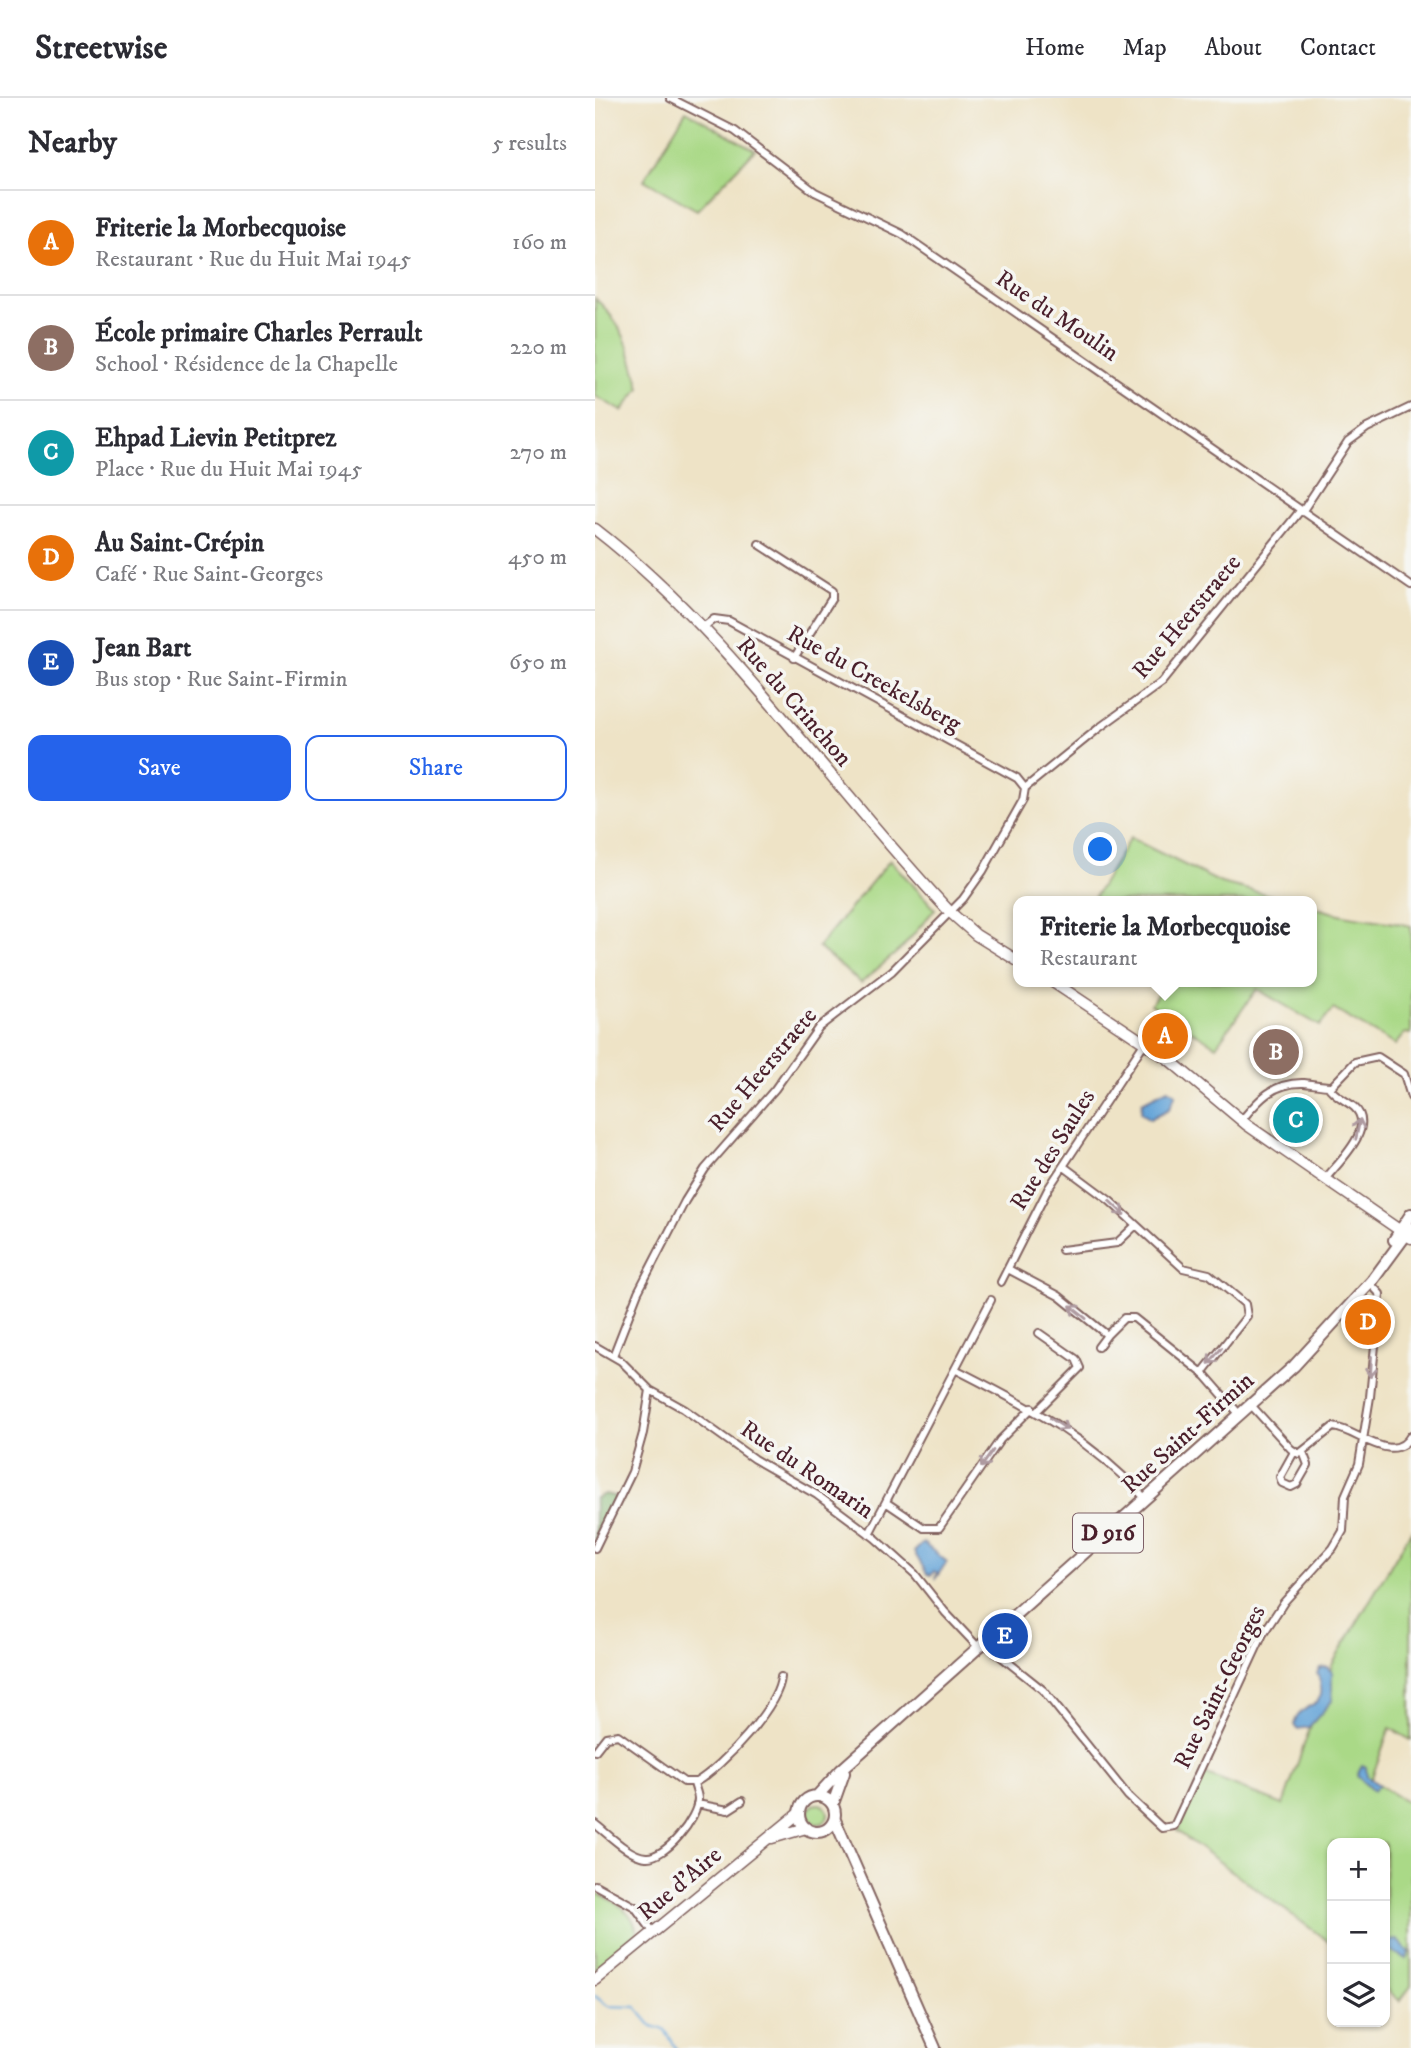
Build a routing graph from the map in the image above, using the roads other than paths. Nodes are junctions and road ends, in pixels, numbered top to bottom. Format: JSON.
{"nodes":[{"id":1,"x":670,"y":98,"type":"edge"},
{"id":2,"x":1411,"y":407,"type":"edge"},
{"id":3,"x":1301,"y":512,"type":"junction"},
{"id":4,"x":595,"y":529,"type":"edge"},
{"id":5,"x":759,"y":544,"type":"dead end"},
{"id":6,"x":1411,"y":586,"type":"edge"},
{"id":7,"x":702,"y":628,"type":"junction"},
{"id":8,"x":794,"y":658,"type":"junction"},
{"id":9,"x":1025,"y":788,"type":"junction"},
{"id":10,"x":950,"y":912,"type":"junction"},
{"id":11,"x":1013,"y":958,"type":"edge"},
{"id":12,"x":1061,"y":987,"type":"edge"},
{"id":13,"x":1145,"y":1042,"type":"junction"},
{"id":14,"x":1328,"y":1086,"type":"junction"},
{"id":15,"x":1411,"y":1097,"type":"edge"},
{"id":16,"x":1241,"y":1121,"type":"junction"},
{"id":17,"x":1063,"y":1166,"type":"junction"},
{"id":18,"x":1327,"y":1177,"type":"junction"},
{"id":19,"x":1411,"y":1214,"type":"edge"},
{"id":20,"x":1136,"y":1225,"type":"junction"},
{"id":21,"x":1407,"y":1233,"type":"edge"},
{"id":22,"x":1062,"y":1250,"type":"dead end"},
{"id":23,"x":1008,"y":1269,"type":"junction"},
{"id":24,"x":1001,"y":1282,"type":"dead end"},
{"id":25,"x":1369,"y":1282,"type":"junction"},
{"id":26,"x":991,"y":1300,"type":"dead end"},
{"id":27,"x":1039,"y":1333,"type":"dead end"},
{"id":28,"x":1107,"y":1335,"type":"junction"},
{"id":29,"x":595,"y":1346,"type":"edge"},
{"id":30,"x":1098,"y":1347,"type":"dead end"},
{"id":31,"x":613,"y":1356,"type":"junction"},
{"id":32,"x":955,"y":1369,"type":"junction"},
{"id":33,"x":1202,"y":1373,"type":"junction"},
{"id":34,"x":650,"y":1390,"type":"junction"},
{"id":35,"x":1251,"y":1405,"type":"junction"},
{"id":36,"x":1034,"y":1409,"type":"junction"},
{"id":37,"x":1240,"y":1415,"type":"junction"},
{"id":38,"x":1411,"y":1436,"type":"edge"},
{"id":39,"x":1361,"y":1438,"type":"junction"},
{"id":40,"x":1294,"y":1452,"type":"junction"},
{"id":41,"x":1303,"y":1452,"type":"junction"},
{"id":42,"x":1146,"y":1499,"type":"junction"},
{"id":43,"x":887,"y":1503,"type":"junction"},
{"id":44,"x":869,"y":1534,"type":"junction"},
{"id":45,"x":595,"y":1548,"type":"edge"},
{"id":46,"x":981,"y":1646,"type":"junction"},
{"id":47,"x":781,"y":1677,"type":"dead end"},
{"id":48,"x":595,"y":1751,"type":"edge"},
{"id":49,"x":851,"y":1762,"type":"junction"},
{"id":50,"x":694,"y":1783,"type":"junction"},
{"id":51,"x":817,"y":1796,"type":"junction"},
{"id":52,"x":742,"y":1801,"type":"dead end"},
{"id":53,"x":697,"y":1804,"type":"junction"},
{"id":54,"x":833,"y":1804,"type":"junction"},
{"id":55,"x":799,"y":1813,"type":"junction"},
{"id":56,"x":835,"y":1820,"type":"junction"},
{"id":57,"x":595,"y":1824,"type":"edge"},
{"id":58,"x":806,"y":1828,"type":"junction"},
{"id":59,"x":820,"y":1832,"type":"junction"},
{"id":60,"x":759,"y":1845,"type":"junction"},
{"id":61,"x":851,"y":1861,"type":"junction"},
{"id":62,"x":595,"y":1885,"type":"edge"},
{"id":63,"x":654,"y":1933,"type":"junction"},
{"id":64,"x":595,"y":1980,"type":"edge"},
{"id":65,"x":935,"y":2048,"type":"edge"}],
"edges":[{"from":1,"to":3,"type":"street","name":"Rue du Moulin"},
{"from":2,"to":3,"type":"street","name":"Rue Heerstraete"},
{"from":3,"to":6,"type":"street","name":"Rue du Moulin"},
{"from":3,"to":9,"type":"street","name":"Rue Heerstraete"},
{"from":4,"to":7,"type":"street","name":"Rue du Crinchon"},
{"from":5,"to":8,"type":"street"},
{"from":7,"to":8,"type":"street","name":"Rue du Creekelsberg"},
{"from":7,"to":10,"type":"street","name":"Rue du Crinchon"},
{"from":8,"to":9,"type":"street","name":"Rue du Creekelsberg"},
{"from":9,"to":10,"type":"street","name":"Rue Heerstraete"},
{"from":10,"to":11,"type":"street","name":"Rue du Crinchon"},
{"from":10,"to":31,"type":"street","name":"Rue Heerstraete"},
{"from":12,"to":13,"type":"street"},
{"from":13,"to":16,"type":"street"},
{"from":13,"to":17,"type":"street","name":"Rue des Saules"},
{"from":14,"to":15,"type":"street"},
{"from":14,"to":16,"type":"street"},
{"from":18,"to":14,"type":"street","one_way":true},
{"from":16,"to":18,"type":"street"},
{"from":17,"to":20,"type":"street","one_way":true},
{"from":17,"to":23,"type":"street","name":"Rue des Saules"},
{"from":18,"to":21,"type":"street"},
{"from":19,"to":21,"type":"main road","number":"D 916"},
{"from":20,"to":22,"type":"street"},
{"from":20,"to":33,"type":"street","one_way":true},
{"from":21,"to":25,"type":"main road","name":"Rue Saint-Firmin","number":"D 916"},
{"from":23,"to":24,"type":"street","name":"Rue des Saules"},
{"from":28,"to":23,"type":"street","one_way":true},
{"from":25,"to":35,"type":"main road","name":"Rue Saint-Firmin","number":"D 916"},
{"from":25,"to":39,"type":"street","name":"Rue Saint-Georges","one_way":true},
{"from":26,"to":32,"type":"street"},
{"from":27,"to":36,"type":"street"},
{"from":28,"to":30,"type":"street"},
{"from":28,"to":33,"type":"street"},
{"from":29,"to":31,"type":"street","name":"Rue du Romarin"},
{"from":31,"to":34,"type":"street","name":"Rue du Romarin"},
{"from":32,"to":36,"type":"street"},
{"from":32,"to":43,"type":"street"},
{"from":33,"to":37,"type":"street"},
{"from":34,"to":44,"type":"street","name":"Rue du Romarin"},
{"from":34,"to":45,"type":"street"},
{"from":35,"to":37,"type":"main road","name":"Rue Saint-Firmin","number":"D 916"},
{"from":35,"to":40,"type":"street"},
{"from":36,"to":42,"type":"street","one_way":true},
{"from":36,"to":43,"type":"street","one_way":true},
{"from":37,"to":42,"type":"main road","name":"Rue Saint-Firmin","number":"D 916"},
{"from":38,"to":39,"type":"street"},
{"from":39,"to":41,"type":"street"},
{"from":39,"to":46,"type":"street","name":"Rue Saint-Georges"},
{"from":40,"to":41,"type":"street"},
{"from":40,"to":41,"type":"street"},
{"from":42,"to":46,"type":"main road","name":"Rue Saint-Firmin","number":"D 916"},
{"from":43,"to":44,"type":"street"},
{"from":44,"to":46,"type":"street","name":"Rue du Romarin"},
{"from":46,"to":49,"type":"main road","name":"Rue Saint-Firmin","number":"D 916"},
{"from":47,"to":50,"type":"street"},
{"from":48,"to":50,"type":"street"},
{"from":49,"to":51,"type":"main road","name":"Rue Saint-Firmin","number":"D 916"},
{"from":49,"to":54,"type":"main road","name":"Rue Saint-Firmin","number":"D 916"},
{"from":50,"to":53,"type":"street"},
{"from":51,"to":54,"type":"main road"},
{"from":51,"to":55,"type":"main road"},
{"from":52,"to":53,"type":"street"},
{"from":53,"to":57,"type":"street"},
{"from":54,"to":56,"type":"main road"},
{"from":55,"to":58,"type":"main road"},
{"from":55,"to":60,"type":"street","name":"Rue d'Aire"},
{"from":56,"to":59,"type":"main road"},
{"from":56,"to":61,"type":"main road"},
{"from":58,"to":59,"type":"main road"},
{"from":58,"to":60,"type":"street","name":"Rue d'Aire"},
{"from":59,"to":61,"type":"main road"},
{"from":60,"to":63,"type":"street","name":"Rue d'Aire"},
{"from":61,"to":65,"type":"main road"},
{"from":62,"to":63,"type":"street"},
{"from":63,"to":64,"type":"street","name":"Rue d'Aire"}]}
